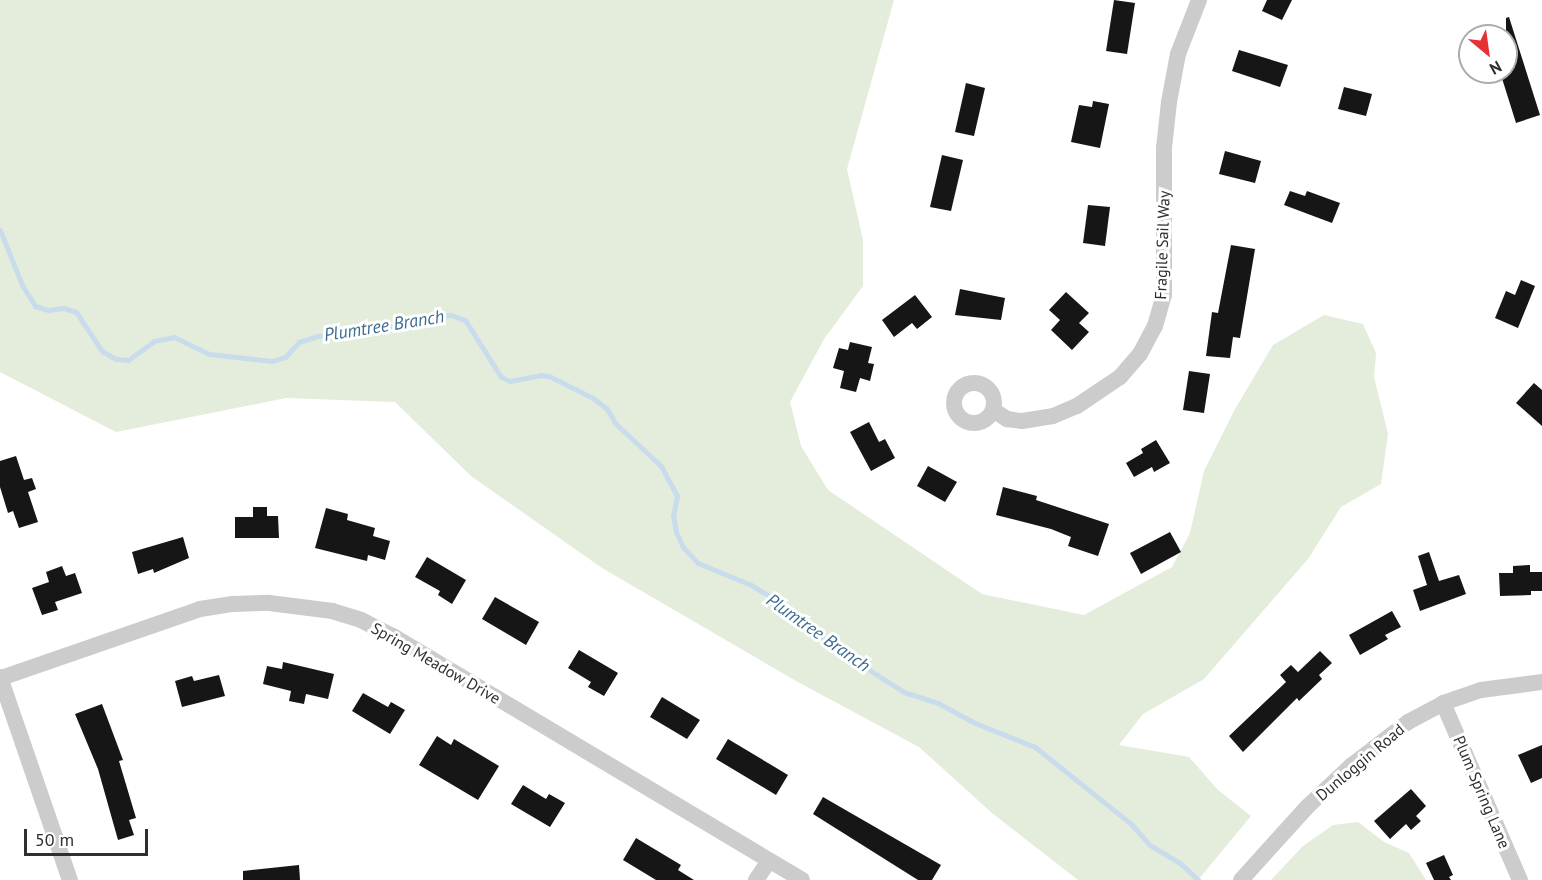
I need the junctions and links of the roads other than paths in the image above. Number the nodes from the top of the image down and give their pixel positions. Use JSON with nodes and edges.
{"nodes":[{"id":1,"x":1199,"y":0,"type":"edge"},
{"id":2,"x":993,"y":410,"type":"dead end"},
{"id":3,"x":0,"y":677,"type":"edge"},
{"id":4,"x":1542,"y":682,"type":"edge"},
{"id":5,"x":1443,"y":704,"type":"junction"},
{"id":6,"x":769,"y":861,"type":"junction"},
{"id":7,"x":70,"y":880,"type":"edge"},
{"id":8,"x":756,"y":880,"type":"edge"},
{"id":9,"x":802,"y":880,"type":"edge"},
{"id":10,"x":1241,"y":880,"type":"edge"},
{"id":11,"x":1520,"y":880,"type":"edge"}],
"edges":[{"from":1,"to":2,"type":"street","name":"Fragile Sail Way"},
{"from":3,"to":6,"type":"street","name":"Spring Meadow Drive"},
{"from":3,"to":7,"type":"street"},
{"from":4,"to":5,"type":"street","name":"Dunloggin Road"},
{"from":5,"to":10,"type":"street","name":"Dunloggin Road"},
{"from":5,"to":11,"type":"street","name":"Plum Spring Lane"},
{"from":6,"to":8,"type":"street"},
{"from":6,"to":9,"type":"street","name":"Spring Meadow Drive"}]}
